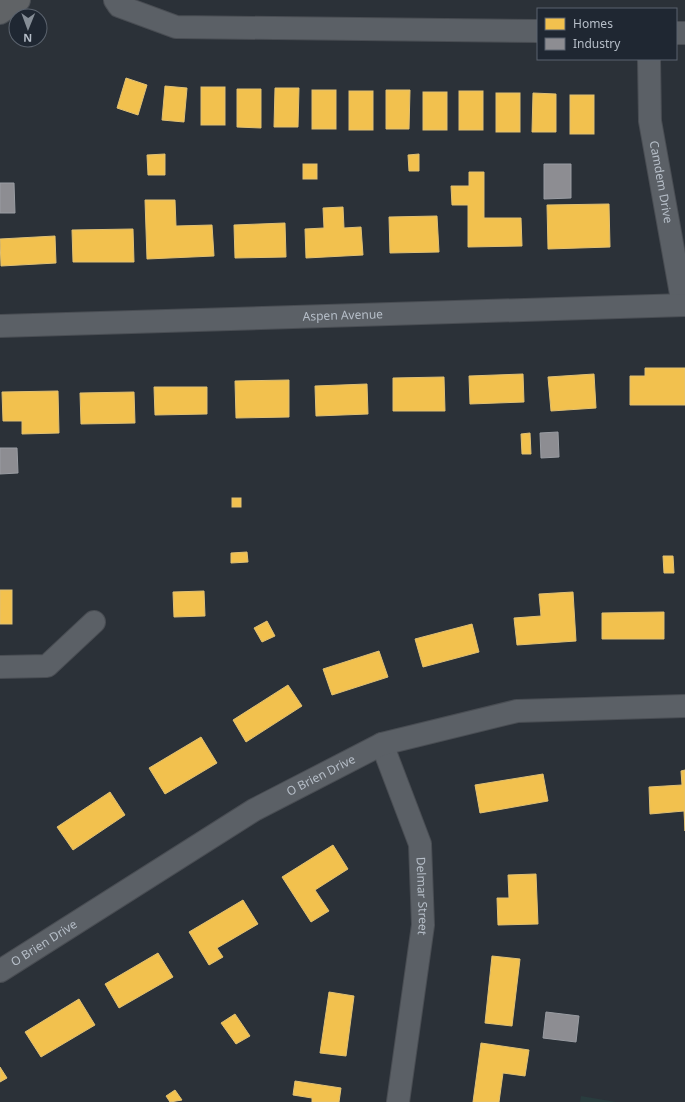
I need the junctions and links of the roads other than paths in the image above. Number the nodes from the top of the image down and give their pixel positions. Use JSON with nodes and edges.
{"nodes":[{"id":1,"x":19,"y":0,"type":"edge"},
{"id":2,"x":115,"y":0,"type":"edge"},
{"id":3,"x":0,"y":13,"type":"edge"},
{"id":4,"x":537,"y":31,"type":"edge"},
{"id":5,"x":649,"y":60,"type":"edge"},
{"id":6,"x":684,"y":305,"type":"edge"},
{"id":7,"x":0,"y":326,"type":"edge"},
{"id":8,"x":94,"y":622,"type":"dead end"},
{"id":9,"x":0,"y":667,"type":"edge"},
{"id":10,"x":685,"y":706,"type":"edge"},
{"id":11,"x":382,"y":744,"type":"junction"},
{"id":12,"x":0,"y":971,"type":"edge"},
{"id":13,"x":398,"y":1102,"type":"edge"}],
"edges":[{"from":1,"to":3,"type":"highway"},
{"from":2,"to":4,"type":"street"},
{"from":5,"to":6,"type":"street","name":"Camdem Drive"},
{"from":6,"to":7,"type":"street","name":"Aspen Avenue"},
{"from":8,"to":9,"type":"street"},
{"from":10,"to":11,"type":"street","name":"O Brien Drive"},
{"from":11,"to":12,"type":"street","name":"O Brien Drive"},
{"from":11,"to":13,"type":"street","name":"Delmar Street"}]}
